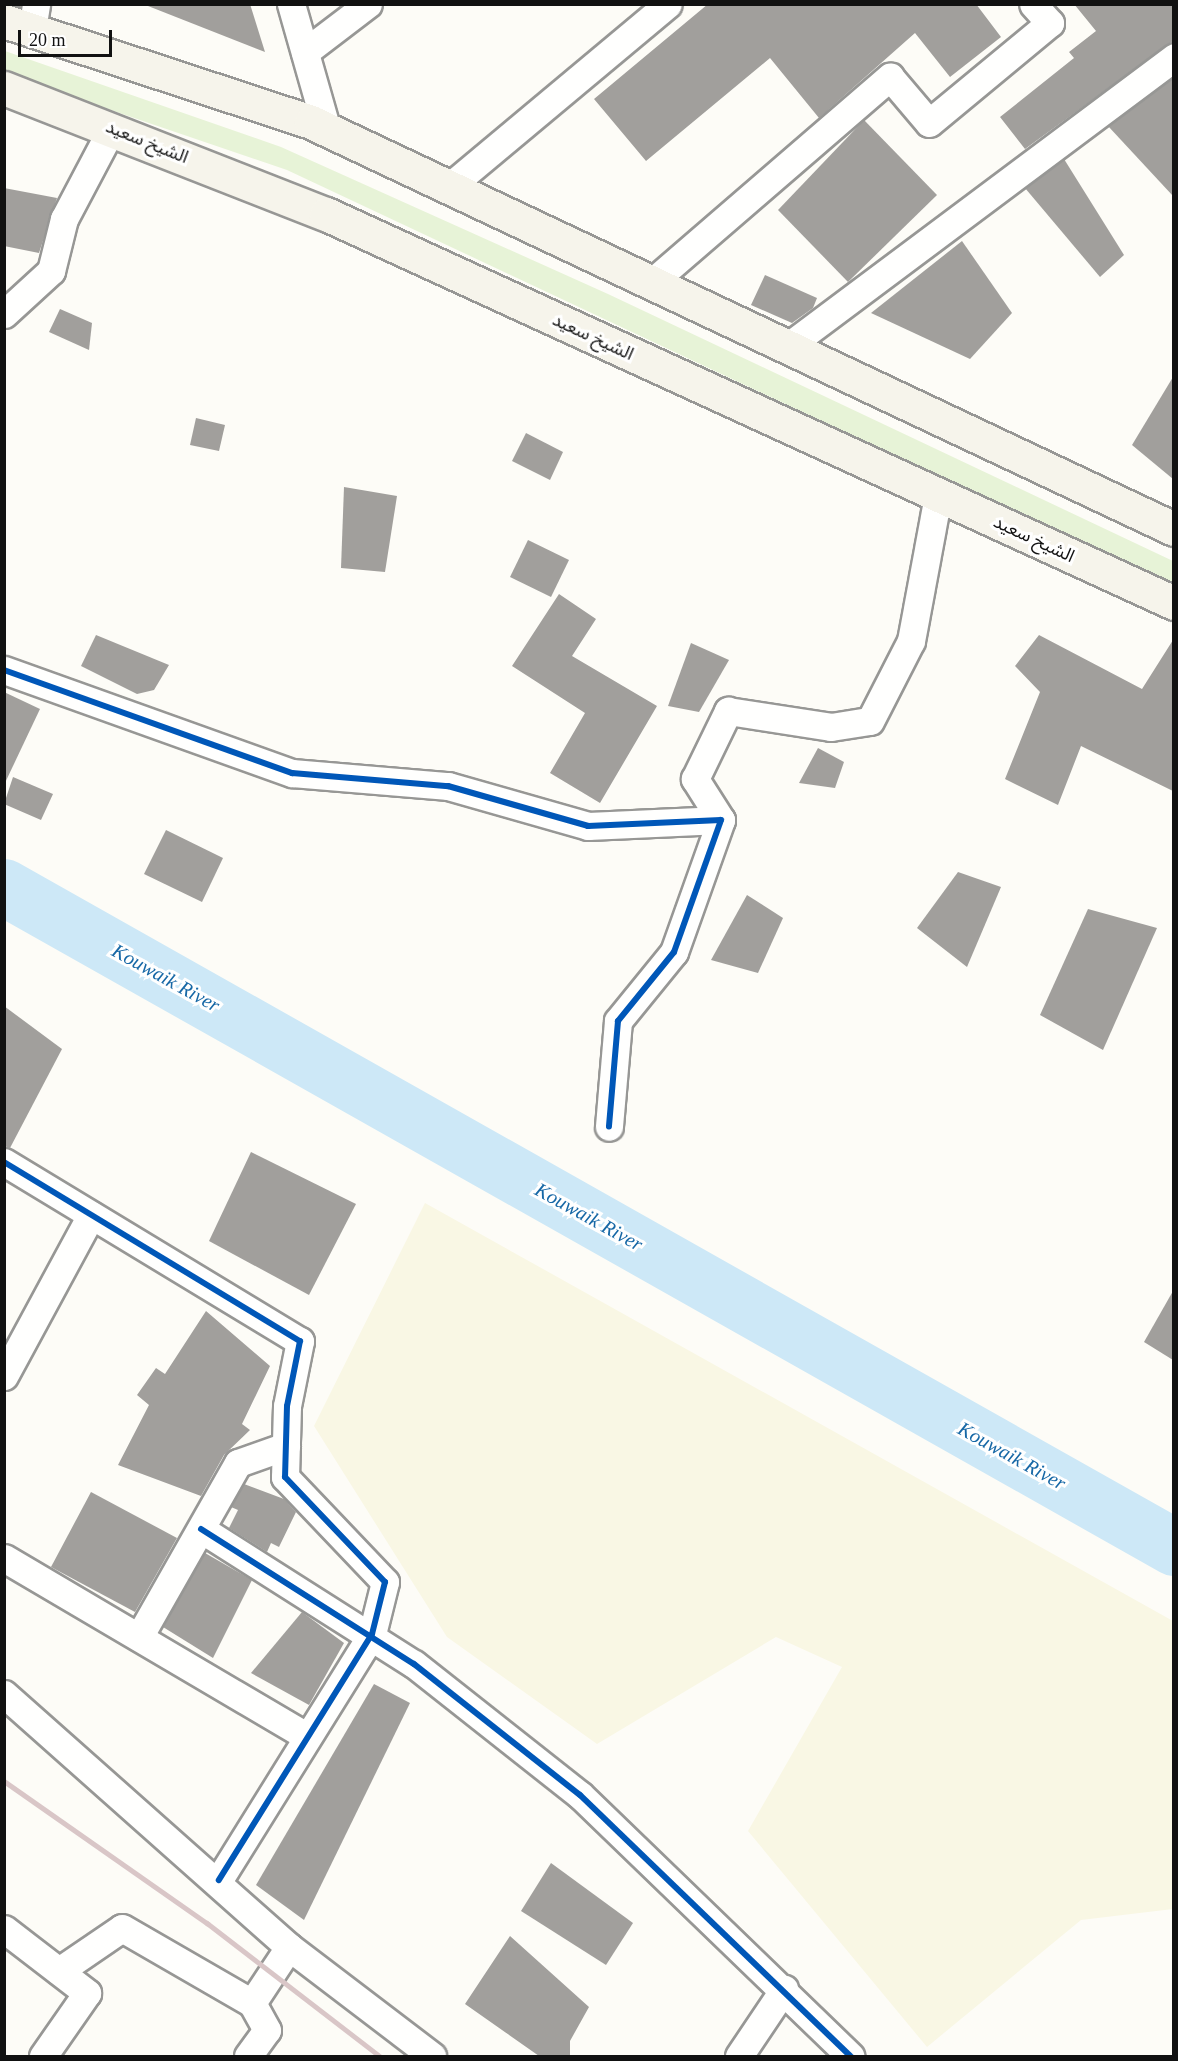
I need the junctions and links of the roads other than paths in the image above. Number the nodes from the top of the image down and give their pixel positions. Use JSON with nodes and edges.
{"nodes":[{"id":1,"x":291,"y":4,"type":"edge"},
{"id":2,"x":368,"y":4,"type":"edge"},
{"id":3,"x":668,"y":4,"type":"edge"},
{"id":4,"x":1032,"y":4,"type":"edge"},
{"id":5,"x":24,"y":19,"type":"edge"},
{"id":6,"x":305,"y":52,"type":"junction"},
{"id":7,"x":1173,"y":57,"type":"edge"},
{"id":8,"x":4,"y":88,"type":"edge"},
{"id":9,"x":112,"y":128,"type":"junction"},
{"id":10,"x":327,"y":130,"type":"junction"},
{"id":11,"x":449,"y":188,"type":"junction"},
{"id":12,"x":651,"y":283,"type":"junction"},
{"id":13,"x":4,"y":314,"type":"edge"},
{"id":14,"x":787,"y":347,"type":"junction"},
{"id":15,"x":938,"y":495,"type":"junction"},
{"id":16,"x":1173,"y":529,"type":"edge"},
{"id":17,"x":1173,"y":603,"type":"edge"},
{"id":18,"x":4,"y":670,"type":"edge"},
{"id":19,"x":721,"y":820,"type":"junction"},
{"id":20,"x":609,"y":1127,"type":"dead end"},
{"id":21,"x":4,"y":1162,"type":"edge"},
{"id":22,"x":91,"y":1215,"type":"junction"},
{"id":23,"x":4,"y":1376,"type":"edge"},
{"id":24,"x":286,"y":1446,"type":"junction"},
{"id":25,"x":201,"y":1529,"type":"junction"},
{"id":26,"x":4,"y":1558,"type":"edge"},
{"id":27,"x":372,"y":1634,"type":"junction"},
{"id":28,"x":139,"y":1637,"type":"junction"},
{"id":29,"x":4,"y":1694,"type":"edge"},
{"id":30,"x":306,"y":1736,"type":"junction"},
{"id":31,"x":219,"y":1880,"type":"junction"},
{"id":32,"x":4,"y":1929,"type":"edge"},
{"id":33,"x":289,"y":1947,"type":"junction"},
{"id":34,"x":58,"y":1971,"type":"junction"},
{"id":35,"x":784,"y":1989,"type":"junction"},
{"id":36,"x":252,"y":2003,"type":"junction"},
{"id":37,"x":43,"y":2056,"type":"edge"},
{"id":38,"x":248,"y":2056,"type":"edge"},
{"id":39,"x":432,"y":2056,"type":"edge"},
{"id":40,"x":739,"y":2056,"type":"edge"},
{"id":41,"x":850,"y":2056,"type":"edge"}],
"edges":[{"from":1,"to":6,"type":"street"},
{"from":2,"to":6,"type":"street"},
{"from":3,"to":11,"type":"street"},
{"from":4,"to":12,"type":"street"},
{"from":5,"to":10,"type":"main road"},
{"from":6,"to":10,"type":"street"},
{"from":7,"to":14,"type":"street"},
{"from":8,"to":9,"type":"main road","name":"الشيخ سعيد"},
{"from":9,"to":13,"type":"street"},
{"from":9,"to":15,"type":"main road","name":"الشيخ سعيد"},
{"from":10,"to":11,"type":"main road"},
{"from":11,"to":12,"type":"main road"},
{"from":12,"to":14,"type":"main road"},
{"from":14,"to":16,"type":"main road"},
{"from":15,"to":17,"type":"main road","name":"الشيخ سعيد"},
{"from":15,"to":19,"type":"street"},
{"from":18,"to":19,"type":"street"},
{"from":19,"to":20,"type":"street"},
{"from":21,"to":22,"type":"street"},
{"from":22,"to":23,"type":"street"},
{"from":22,"to":24,"type":"street"},
{"from":24,"to":25,"type":"street"},
{"from":24,"to":27,"type":"street"},
{"from":25,"to":27,"type":"street"},
{"from":25,"to":28,"type":"street"},
{"from":26,"to":28,"type":"street"},
{"from":27,"to":30,"type":"street"},
{"from":27,"to":35,"type":"street"},
{"from":28,"to":30,"type":"street"},
{"from":29,"to":31,"type":"street"},
{"from":30,"to":31,"type":"street"},
{"from":31,"to":33,"type":"street"},
{"from":32,"to":34,"type":"street"},
{"from":33,"to":36,"type":"street"},
{"from":33,"to":39,"type":"street"},
{"from":34,"to":36,"type":"street"},
{"from":34,"to":37,"type":"street"},
{"from":35,"to":40,"type":"street"},
{"from":35,"to":41,"type":"street"},
{"from":36,"to":38,"type":"street"}]}
